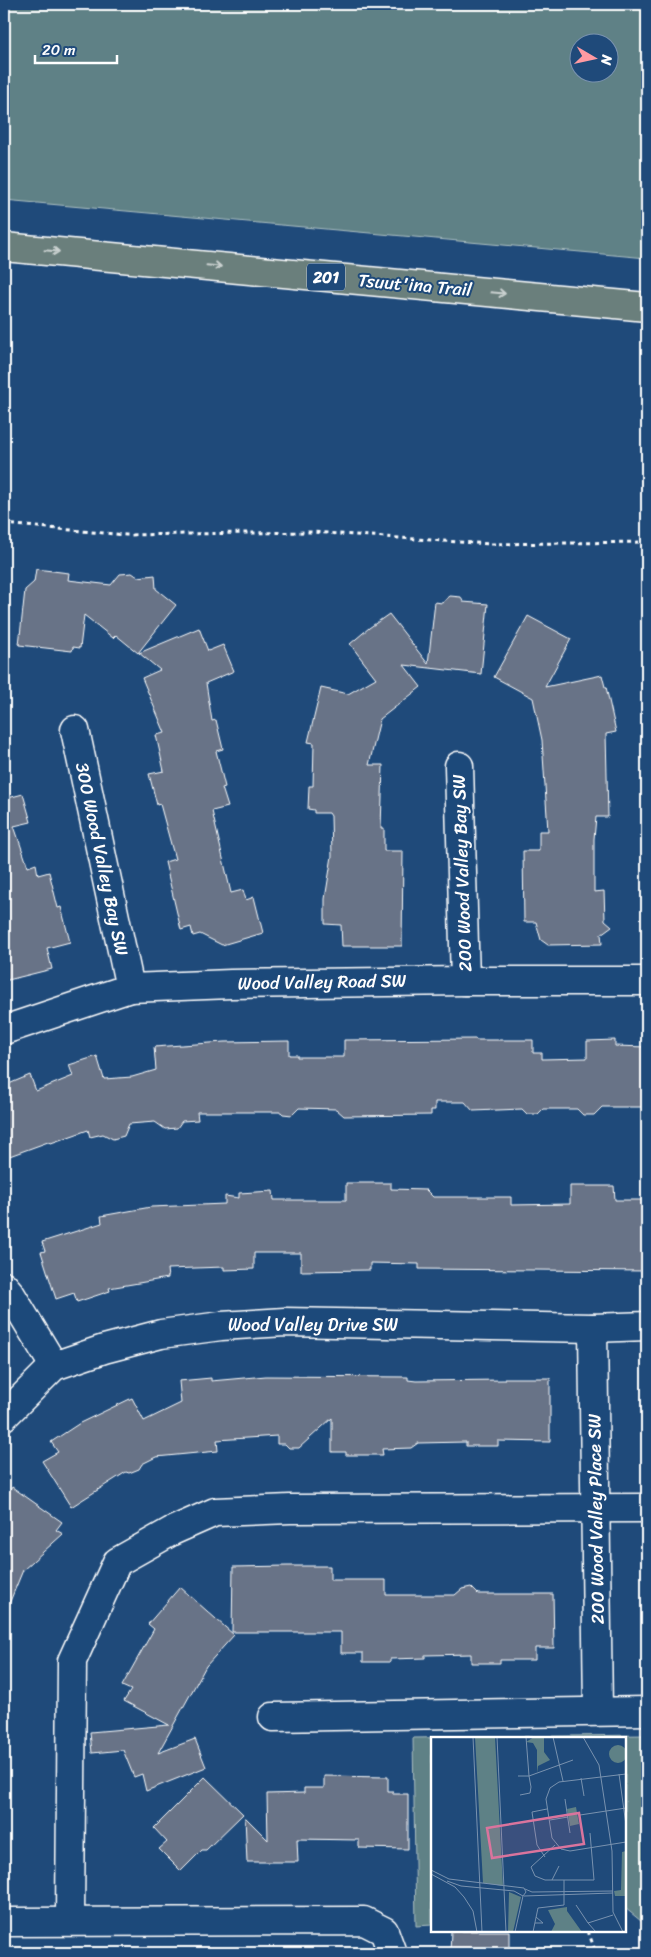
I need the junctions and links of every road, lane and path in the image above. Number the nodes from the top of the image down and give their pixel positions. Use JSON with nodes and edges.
{"nodes":[{"id":1,"x":4,"y":247,"type":"edge"},
{"id":2,"x":647,"y":307,"type":"edge"},
{"id":3,"x":4,"y":524,"type":"edge"},
{"id":4,"x":647,"y":542,"type":"edge"},
{"id":5,"x":75,"y":730,"type":"dead end"},
{"id":6,"x":459,"y":766,"type":"dead end"},
{"id":7,"x":465,"y":980,"type":"junction"},
{"id":8,"x":647,"y":981,"type":"edge"},
{"id":9,"x":130,"y":988,"type":"junction"},
{"id":10,"x":4,"y":1030,"type":"edge"},
{"id":11,"x":4,"y":1286,"type":"edge"},
{"id":12,"x":647,"y":1326,"type":"edge"},
{"id":13,"x":593,"y":1328,"type":"junction"},
{"id":14,"x":54,"y":1366,"type":"junction"},
{"id":15,"x":4,"y":1416,"type":"edge"},
{"id":16,"x":596,"y":1508,"type":"junction"},
{"id":17,"x":647,"y":1508,"type":"edge"},
{"id":18,"x":598,"y":1711,"type":"junction"},
{"id":19,"x":647,"y":1711,"type":"edge"},
{"id":20,"x":273,"y":1717,"type":"dead end"},
{"id":21,"x":70,"y":1921,"type":"junction"},
{"id":22,"x":4,"y":1922,"type":"edge"},
{"id":23,"x":588,"y":1932,"type":"edge"},
{"id":24,"x":392,"y":1953,"type":"edge"},
{"id":25,"x":596,"y":1953,"type":"edge"}],
"edges":[{"from":1,"to":2,"type":"highway","name":"Tsuut'ina Trail","number":"201","one_way":true},
{"from":3,"to":4,"type":"path"},
{"from":5,"to":9,"type":"street","name":"300 Wood Valley Bay SW"},
{"from":6,"to":7,"type":"street","name":"200 Wood Valley Bay SW"},
{"from":7,"to":8,"type":"street","name":"Wood Valley Road SW"},
{"from":7,"to":9,"type":"street","name":"Wood Valley Road SW"},
{"from":9,"to":10,"type":"street","name":"Wood Valley Road SW"},
{"from":11,"to":14,"type":"street"},
{"from":12,"to":13,"type":"street","name":"Wood Valley Drive SW"},
{"from":13,"to":14,"type":"street","name":"Wood Valley Drive SW"},
{"from":13,"to":16,"type":"street","name":"200 Wood Valley Place SW"},
{"from":14,"to":15,"type":"street","name":"Wood Valley Drive SW"},
{"from":16,"to":17,"type":"street"},
{"from":16,"to":18,"type":"street","name":"200 Wood Valley Place SW"},
{"from":16,"to":21,"type":"street"},
{"from":18,"to":19,"type":"street"},
{"from":18,"to":20,"type":"street"},
{"from":21,"to":22,"type":"street"},
{"from":21,"to":24,"type":"street"},
{"from":23,"to":25,"type":"path"}]}
